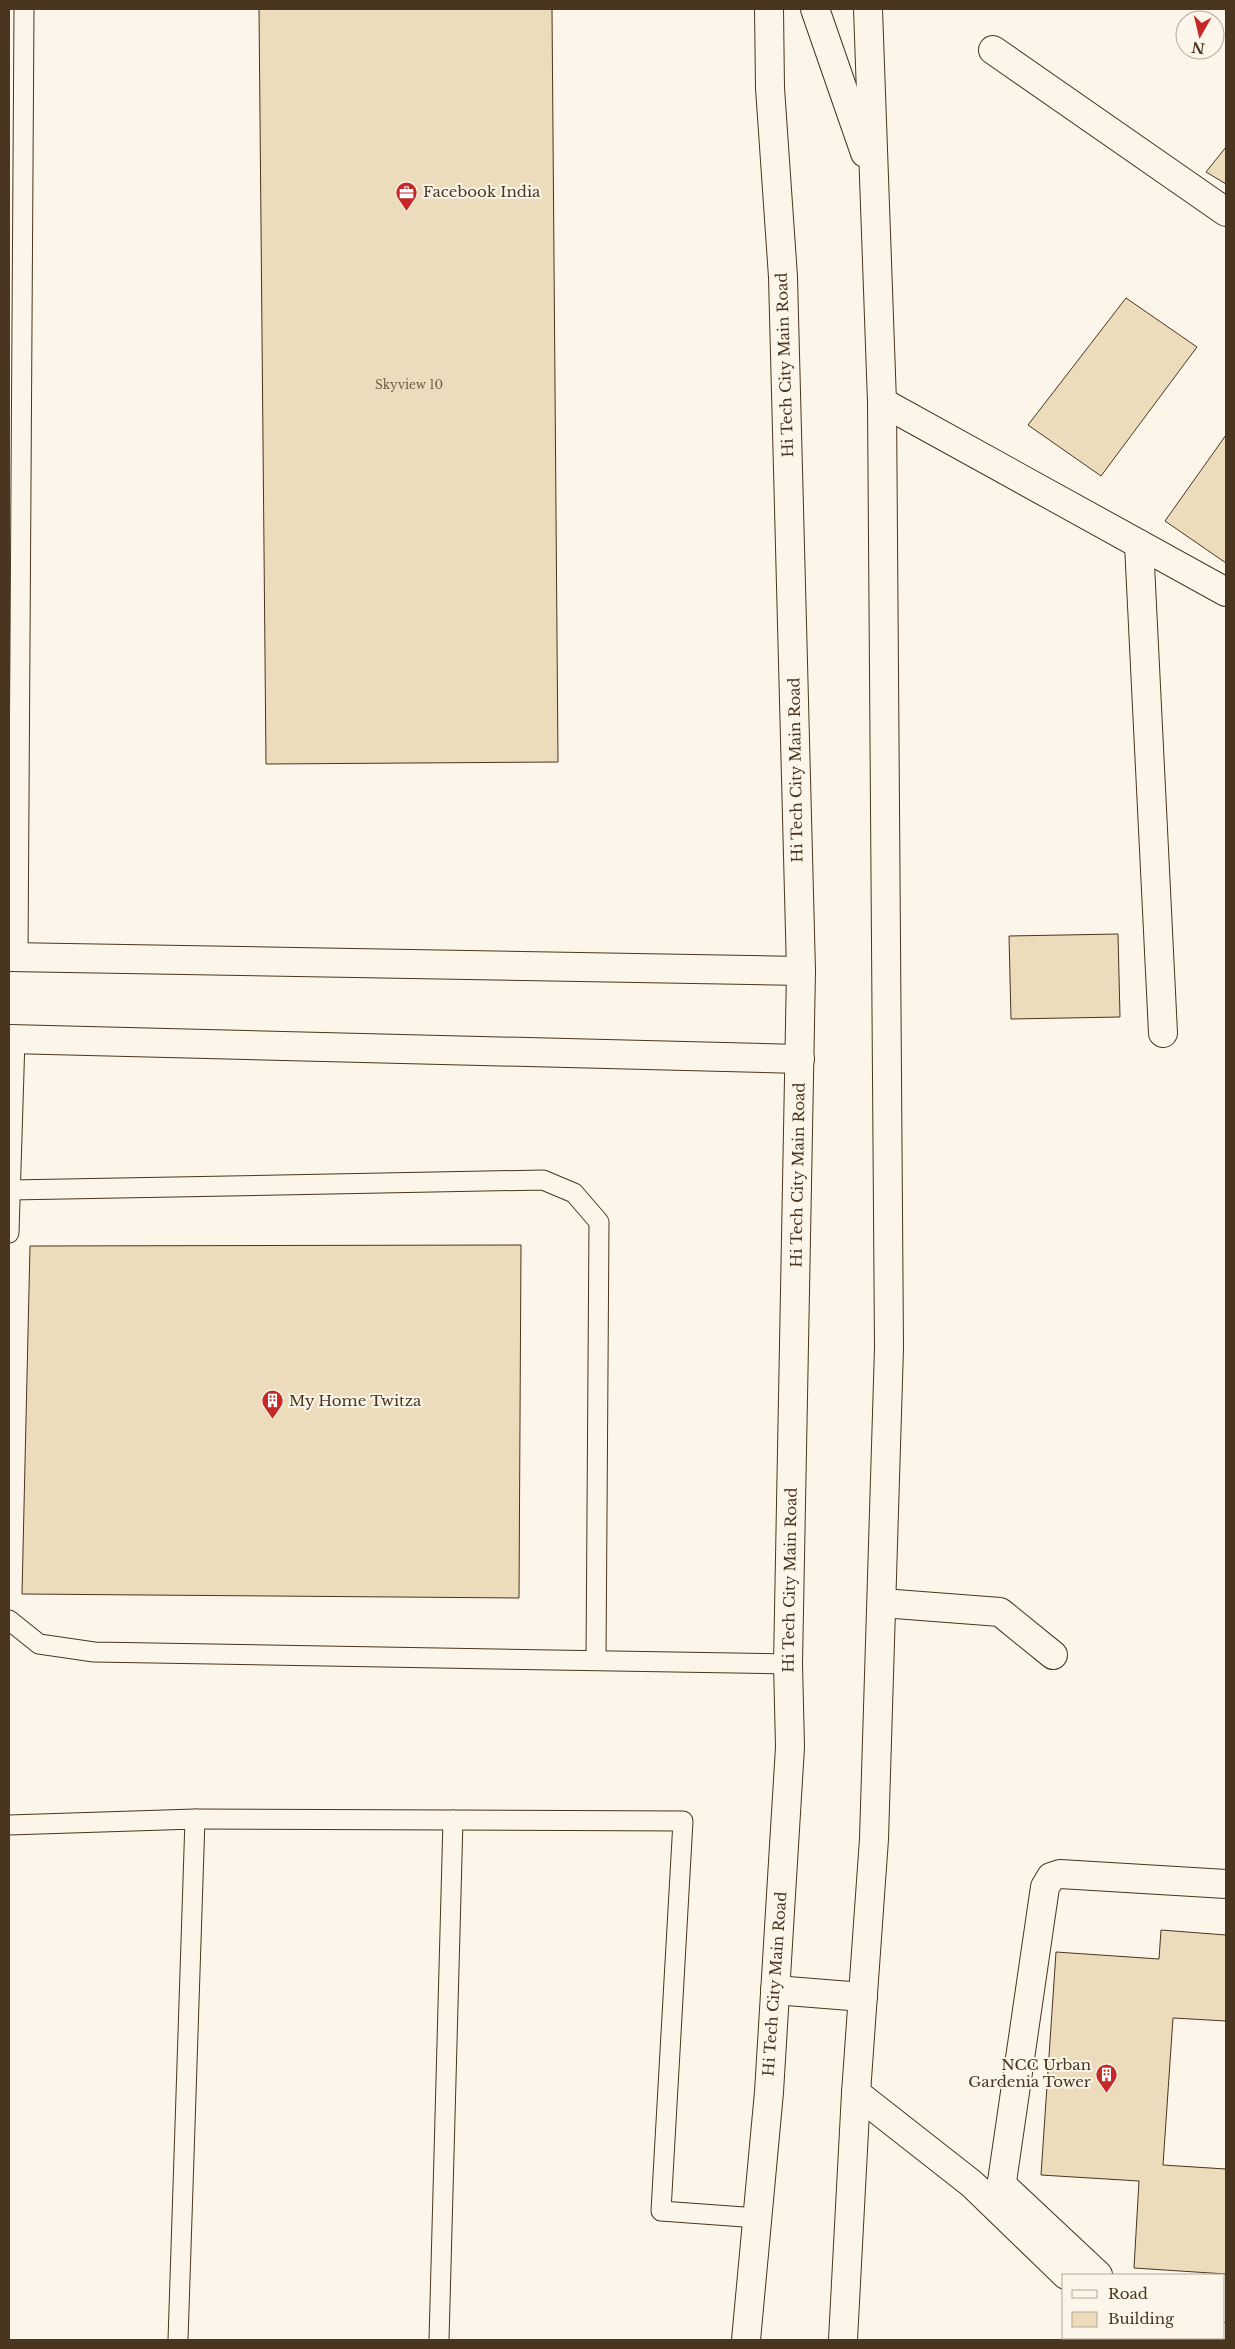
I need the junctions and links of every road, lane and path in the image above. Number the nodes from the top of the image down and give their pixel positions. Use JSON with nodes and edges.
{"nodes":[{"id":1,"x":24,"y":9,"type":"edge"},
{"id":2,"x":768,"y":9,"type":"edge"},
{"id":3,"x":868,"y":9,"type":"edge"},
{"id":4,"x":815,"y":10,"type":"edge"},
{"id":5,"x":993,"y":50,"type":"dead end"},
{"id":6,"x":875,"y":180,"type":"junction"},
{"id":7,"x":1226,"y":212,"type":"edge"},
{"id":8,"x":882,"y":402,"type":"junction"},
{"id":9,"x":1139,"y":544,"type":"junction"},
{"id":10,"x":1226,"y":592,"type":"edge"},
{"id":11,"x":13,"y":957,"type":"edge"},
{"id":12,"x":801,"y":971,"type":"junction"},
{"id":13,"x":1163,"y":1033,"type":"dead end"},
{"id":14,"x":12,"y":1039,"type":"edge"},
{"id":15,"x":800,"y":1058,"type":"junction"},
{"id":16,"x":10,"y":1190,"type":"junction"},
{"id":17,"x":9,"y":1233,"type":"edge"},
{"id":18,"x":882,"y":1603,"type":"junction"},
{"id":19,"x":9,"y":1620,"type":"edge"},
{"id":20,"x":1053,"y":1655,"type":"dead end"},
{"id":21,"x":596,"y":1660,"type":"junction"},
{"id":22,"x":788,"y":1664,"type":"junction"},
{"id":23,"x":195,"y":1819,"type":"junction"},
{"id":24,"x":453,"y":1820,"type":"junction"},
{"id":25,"x":9,"y":1825,"type":"edge"},
{"id":26,"x":1226,"y":1884,"type":"edge"},
{"id":27,"x":775,"y":1990,"type":"junction"},
{"id":28,"x":863,"y":1997,"type":"junction"},
{"id":29,"x":856,"y":2093,"type":"junction"},
{"id":30,"x":999,"y":2196,"type":"junction"},
{"id":31,"x":758,"y":2218,"type":"junction"},
{"id":32,"x":1065,"y":2274,"type":"edge"},
{"id":33,"x":1097,"y":2274,"type":"edge"},
{"id":34,"x":178,"y":2340,"type":"edge"},
{"id":35,"x":439,"y":2340,"type":"edge"},
{"id":36,"x":746,"y":2340,"type":"edge"},
{"id":37,"x":843,"y":2340,"type":"edge"}],
"edges":[{"from":1,"to":11,"type":"lane"},
{"from":2,"to":12,"type":"main road","name":"Hi Tech City Main Road"},
{"from":3,"to":6,"type":"main road"},
{"from":4,"to":6,"type":"main road"},
{"from":5,"to":7,"type":"main road"},
{"from":6,"to":8,"type":"main road"},
{"from":8,"to":9,"type":"main road"},
{"from":8,"to":18,"type":"main road"},
{"from":9,"to":10,"type":"main road"},
{"from":9,"to":13,"type":"main road"},
{"from":11,"to":12,"type":"main road"},
{"from":12,"to":15,"type":"main road","name":"Hi Tech City Main Road"},
{"from":14,"to":15,"type":"main road"},
{"from":14,"to":16,"type":"lane"},
{"from":15,"to":22,"type":"main road","name":"Hi Tech City Main Road"},
{"from":16,"to":17,"type":"lane"},
{"from":16,"to":21,"type":"lane"},
{"from":18,"to":20,"type":"main road"},
{"from":18,"to":28,"type":"main road"},
{"from":19,"to":21,"type":"lane"},
{"from":21,"to":22,"type":"lane"},
{"from":22,"to":27,"type":"main road","name":"Hi Tech City Main Road"},
{"from":23,"to":24,"type":"lane"},
{"from":23,"to":25,"type":"lane"},
{"from":23,"to":34,"type":"lane"},
{"from":24,"to":31,"type":"lane"},
{"from":24,"to":35,"type":"lane"},
{"from":26,"to":30,"type":"main road"},
{"from":27,"to":28,"type":"main road"},
{"from":27,"to":31,"type":"main road","name":"Hi Tech City Main Road"},
{"from":28,"to":29,"type":"main road"},
{"from":29,"to":30,"type":"main road"},
{"from":29,"to":37,"type":"main road"},
{"from":30,"to":32,"type":"main road"},
{"from":30,"to":33,"type":"main road"},
{"from":31,"to":36,"type":"main road","name":"Hi Tech City Main Road"}]}
